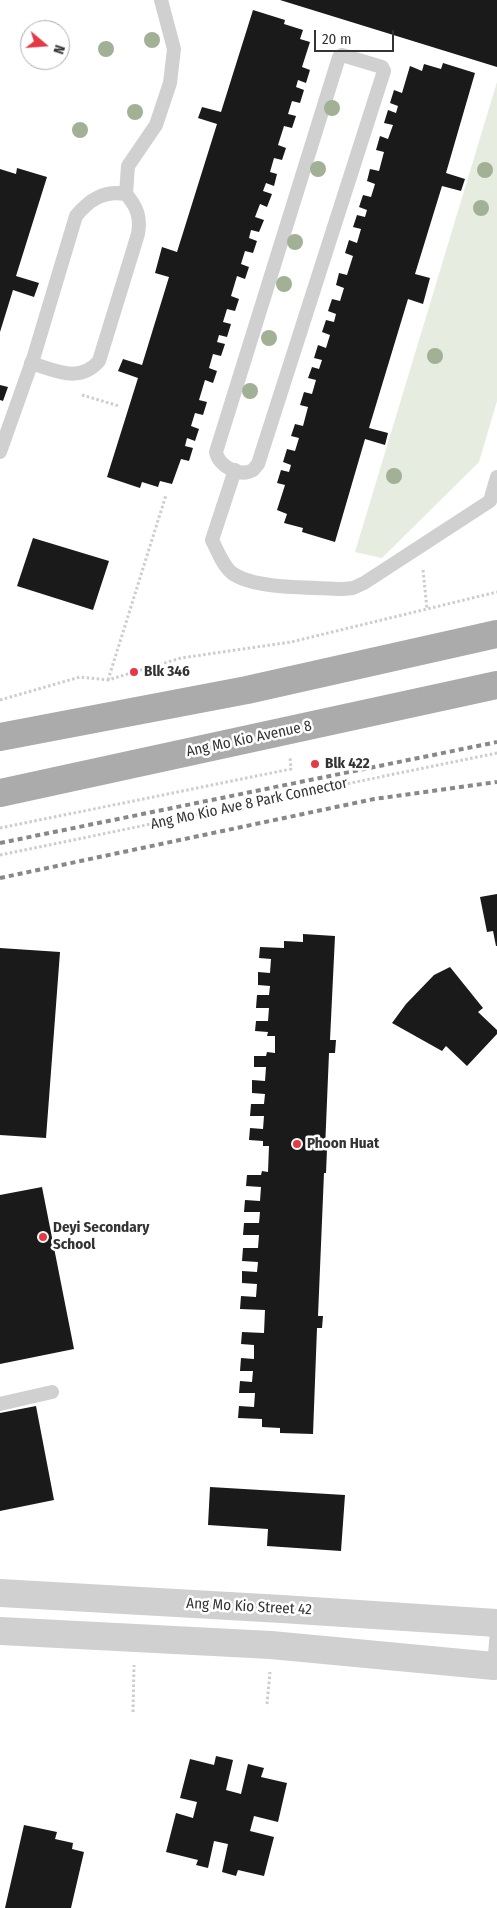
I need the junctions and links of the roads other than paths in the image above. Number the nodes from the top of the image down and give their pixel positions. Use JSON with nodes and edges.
{"nodes":[{"id":1,"x":162,"y":0,"type":"edge"},
{"id":2,"x":126,"y":194,"type":"junction"},
{"id":3,"x":32,"y":362,"type":"junction"},
{"id":4,"x":0,"y":452,"type":"edge"},
{"id":5,"x":235,"y":470,"type":"junction"},
{"id":6,"x":497,"y":477,"type":"edge"},
{"id":7,"x":494,"y":502,"type":"edge"},
{"id":8,"x":497,"y":634,"type":"edge"},
{"id":9,"x":497,"y":685,"type":"edge"},
{"id":10,"x":0,"y":737,"type":"edge"},
{"id":11,"x":0,"y":793,"type":"edge"},
{"id":12,"x":52,"y":1392,"type":"dead end"},
{"id":13,"x":0,"y":1404,"type":"edge"},
{"id":14,"x":0,"y":1593,"type":"edge"},
{"id":15,"x":497,"y":1623,"type":"edge"},
{"id":16,"x":0,"y":1631,"type":"edge"},
{"id":17,"x":497,"y":1631,"type":"edge"},
{"id":18,"x":494,"y":1666,"type":"joint"}],
"edges":[{"from":1,"to":2,"type":"lane"},
{"from":2,"to":3,"type":"lane"},
{"from":2,"to":3,"type":"lane"},
{"from":3,"to":4,"type":"lane"},
{"from":5,"to":5,"type":"lane"},
{"from":5,"to":7,"type":"lane"},
{"from":6,"to":7,"type":"lane"},
{"from":8,"to":10,"type":"main road"},
{"from":9,"to":11,"type":"main road","name":"Ang Mo Kio Avenue 8"},
{"from":12,"to":13,"type":"lane"},
{"from":14,"to":15,"type":"street","name":"Ang Mo Kio Street 42"},
{"from":16,"to":18,"type":"street"},
{"from":17,"to":18,"type":"lane"}]}
